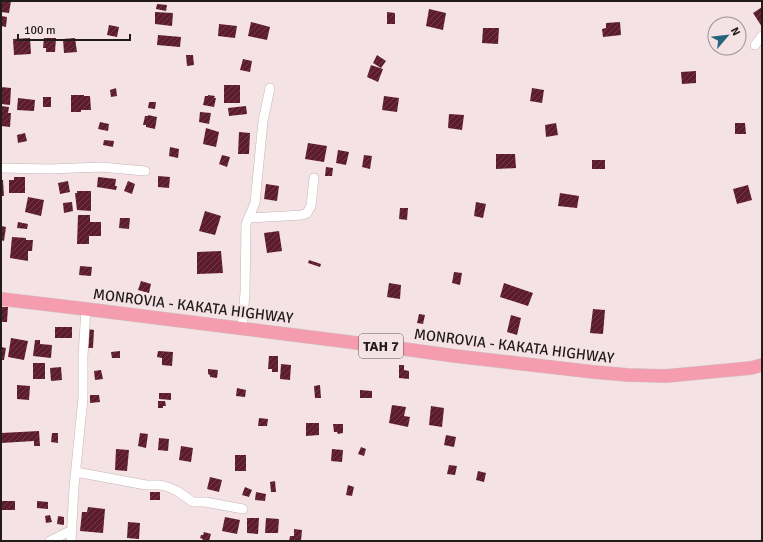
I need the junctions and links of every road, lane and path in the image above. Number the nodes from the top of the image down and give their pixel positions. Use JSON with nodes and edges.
{"nodes":[{"id":1,"x":762,"y":36,"type":"edge"},
{"id":2,"x":755,"y":45,"type":"dead end"},
{"id":3,"x":270,"y":88,"type":"dead end"},
{"id":4,"x":1,"y":168,"type":"edge"},
{"id":5,"x":145,"y":171,"type":"dead end"},
{"id":6,"x":314,"y":178,"type":"dead end"},
{"id":7,"x":249,"y":218,"type":"junction"},
{"id":8,"x":1,"y":299,"type":"edge"},
{"id":9,"x":86,"y":309,"type":"junction"},
{"id":10,"x":242,"y":328,"type":"junction"},
{"id":11,"x":762,"y":365,"type":"edge"},
{"id":12,"x":76,"y":472,"type":"junction"},
{"id":13,"x":243,"y":509,"type":"dead end"},
{"id":14,"x":72,"y":530,"type":"junction"},
{"id":15,"x":50,"y":541,"type":"edge"},
{"id":16,"x":71,"y":541,"type":"edge"}],
"edges":[{"from":1,"to":2,"type":"street"},
{"from":3,"to":7,"type":"street"},
{"from":4,"to":5,"type":"street"},
{"from":6,"to":7,"type":"street"},
{"from":7,"to":10,"type":"street"},
{"from":8,"to":9,"type":"highway","name":"MONROVIA - KAKATA HIGHWAY","number":"TAH 7"},
{"from":9,"to":10,"type":"highway","name":"MONROVIA - KAKATA HIGHWAY","number":"TAH 7"},
{"from":9,"to":12,"type":"street"},
{"from":10,"to":11,"type":"highway","name":"MONROVIA - KAKATA HIGHWAY","number":"TAH 7"},
{"from":12,"to":13,"type":"street"},
{"from":12,"to":14,"type":"street"},
{"from":14,"to":15,"type":"street"},
{"from":14,"to":16,"type":"street"}]}
